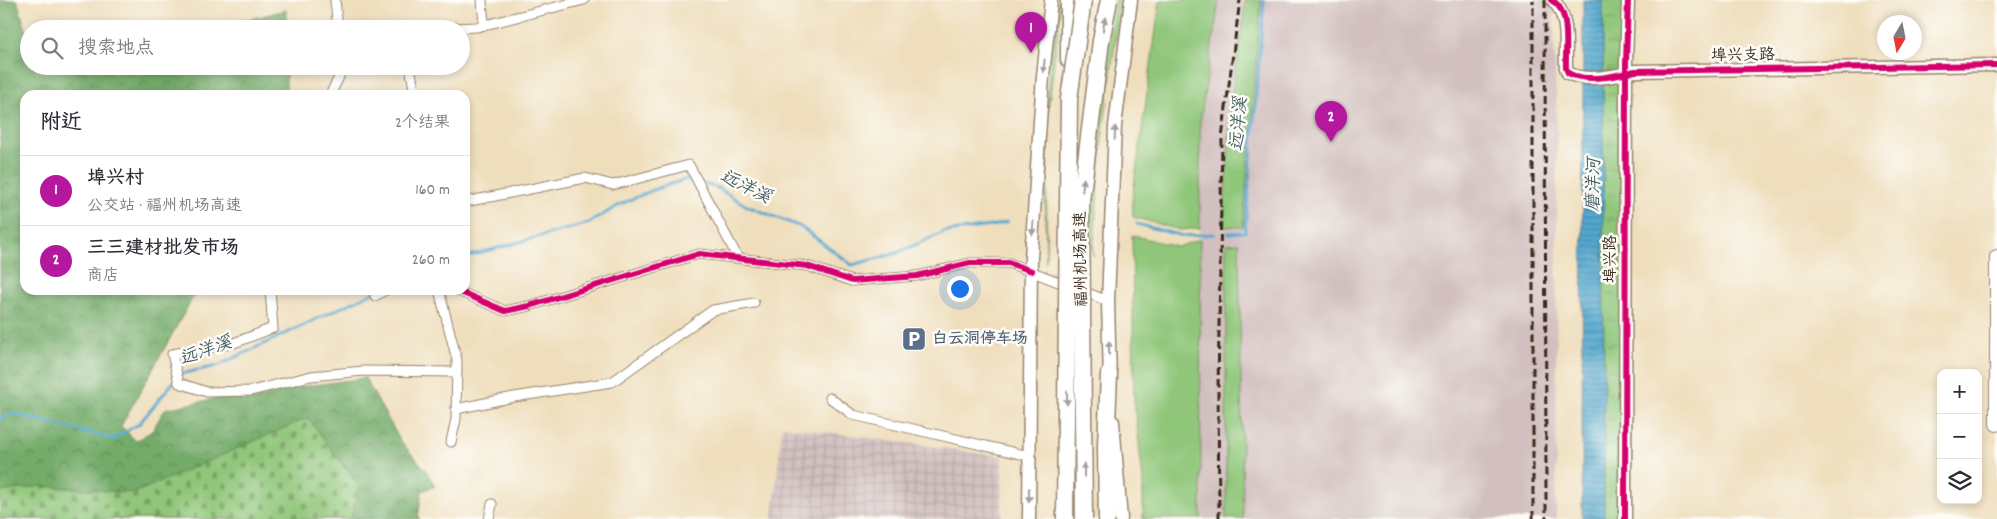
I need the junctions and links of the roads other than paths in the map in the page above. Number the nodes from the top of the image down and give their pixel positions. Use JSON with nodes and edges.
{"nodes":[{"id":1,"x":335,"y":0,"type":"edge"},
{"id":2,"x":482,"y":0,"type":"edge"},
{"id":3,"x":584,"y":0,"type":"edge"},
{"id":4,"x":1051,"y":0,"type":"edge"},
{"id":5,"x":1069,"y":0,"type":"edge"},
{"id":6,"x":1083,"y":0,"type":"edge"},
{"id":7,"x":1108,"y":0,"type":"edge"},
{"id":8,"x":1131,"y":0,"type":"edge"},
{"id":9,"x":1553,"y":0,"type":"edge"},
{"id":10,"x":1628,"y":0,"type":"edge"},
{"id":11,"x":337,"y":20,"type":"edge"},
{"id":12,"x":484,"y":25,"type":"junction"},
{"id":13,"x":470,"y":26,"type":"edge"},
{"id":14,"x":1997,"y":65,"type":"edge"},
{"id":15,"x":1626,"y":74,"type":"junction"},
{"id":16,"x":340,"y":75,"type":"edge"},
{"id":17,"x":412,"y":75,"type":"edge"},
{"id":18,"x":333,"y":90,"type":"edge"},
{"id":19,"x":414,"y":90,"type":"edge"},
{"id":20,"x":1069,"y":99,"type":"junction"},
{"id":21,"x":470,"y":201,"type":"edge"},
{"id":22,"x":1997,"y":257,"type":"edge"},
{"id":23,"x":738,"y":258,"type":"junction"},
{"id":24,"x":1032,"y":271,"type":"junction"},
{"id":25,"x":270,"y":295,"type":"edge"},
{"id":26,"x":440,"y":295,"type":"edge"},
{"id":27,"x":468,"y":295,"type":"edge"},
{"id":28,"x":1108,"y":300,"type":"junction"},
{"id":29,"x":754,"y":303,"type":"dead end"},
{"id":30,"x":457,"y":372,"type":"junction"},
{"id":31,"x":1109,"y":374,"type":"junction"},
{"id":32,"x":830,"y":398,"type":"dead end"},
{"id":33,"x":456,"y":409,"type":"junction"},
{"id":34,"x":1997,"y":424,"type":"edge"},
{"id":35,"x":451,"y":442,"type":"dead end"},
{"id":36,"x":1029,"y":456,"type":"junction"},
{"id":37,"x":492,"y":504,"type":"dead end"},
{"id":38,"x":489,"y":519,"type":"edge"},
{"id":39,"x":1029,"y":519,"type":"edge"},
{"id":40,"x":1065,"y":519,"type":"edge"},
{"id":41,"x":1084,"y":519,"type":"edge"},
{"id":42,"x":1107,"y":519,"type":"edge"},
{"id":43,"x":1121,"y":519,"type":"edge"},
{"id":44,"x":1625,"y":519,"type":"edge"}],
"edges":[{"from":1,"to":11,"type":"street"},
{"from":2,"to":12,"type":"street"},
{"from":3,"to":12,"type":"street"},
{"from":4,"to":24,"type":"main road","one_way":true},
{"from":5,"to":20,"type":"highway","bridge":true},
{"from":6,"to":20,"type":"highway","name":"福州机场高速","bridge":true},
{"from":41,"to":7,"type":"highway","name":"福州机场高速","one_way":true,"bridge":true},
{"from":28,"to":8,"type":"main road","one_way":true},
{"from":9,"to":15,"type":"main road","name":"埠兴支路"},
{"from":10,"to":15,"type":"main road","name":"埠兴路"},
{"from":12,"to":13,"type":"street"},
{"from":14,"to":15,"type":"main road","name":"埠兴支路"},
{"from":15,"to":44,"type":"main road","name":"埠兴路"},
{"from":16,"to":18,"type":"street"},
{"from":17,"to":19,"type":"street"},
{"from":20,"to":40,"type":"highway","name":"福州机场高速","one_way":true,"bridge":true},
{"from":21,"to":23,"type":"street"},
{"from":22,"to":34,"type":"main road"},
{"from":23,"to":24,"type":"street"},
{"from":23,"to":27,"type":"street"},
{"from":24,"to":28,"type":"street"},
{"from":24,"to":36,"type":"main road"},
{"from":25,"to":30,"type":"street"},
{"from":26,"to":30,"type":"street"},
{"from":31,"to":28,"type":"main road","one_way":true},
{"from":29,"to":33,"type":"street"},
{"from":30,"to":33,"type":"street"},
{"from":31,"to":42,"type":"highway"},
{"from":31,"to":43,"type":"main road"},
{"from":32,"to":36,"type":"street"},
{"from":33,"to":35,"type":"street"},
{"from":36,"to":39,"type":"main road","one_way":true},
{"from":37,"to":38,"type":"street"}]}
